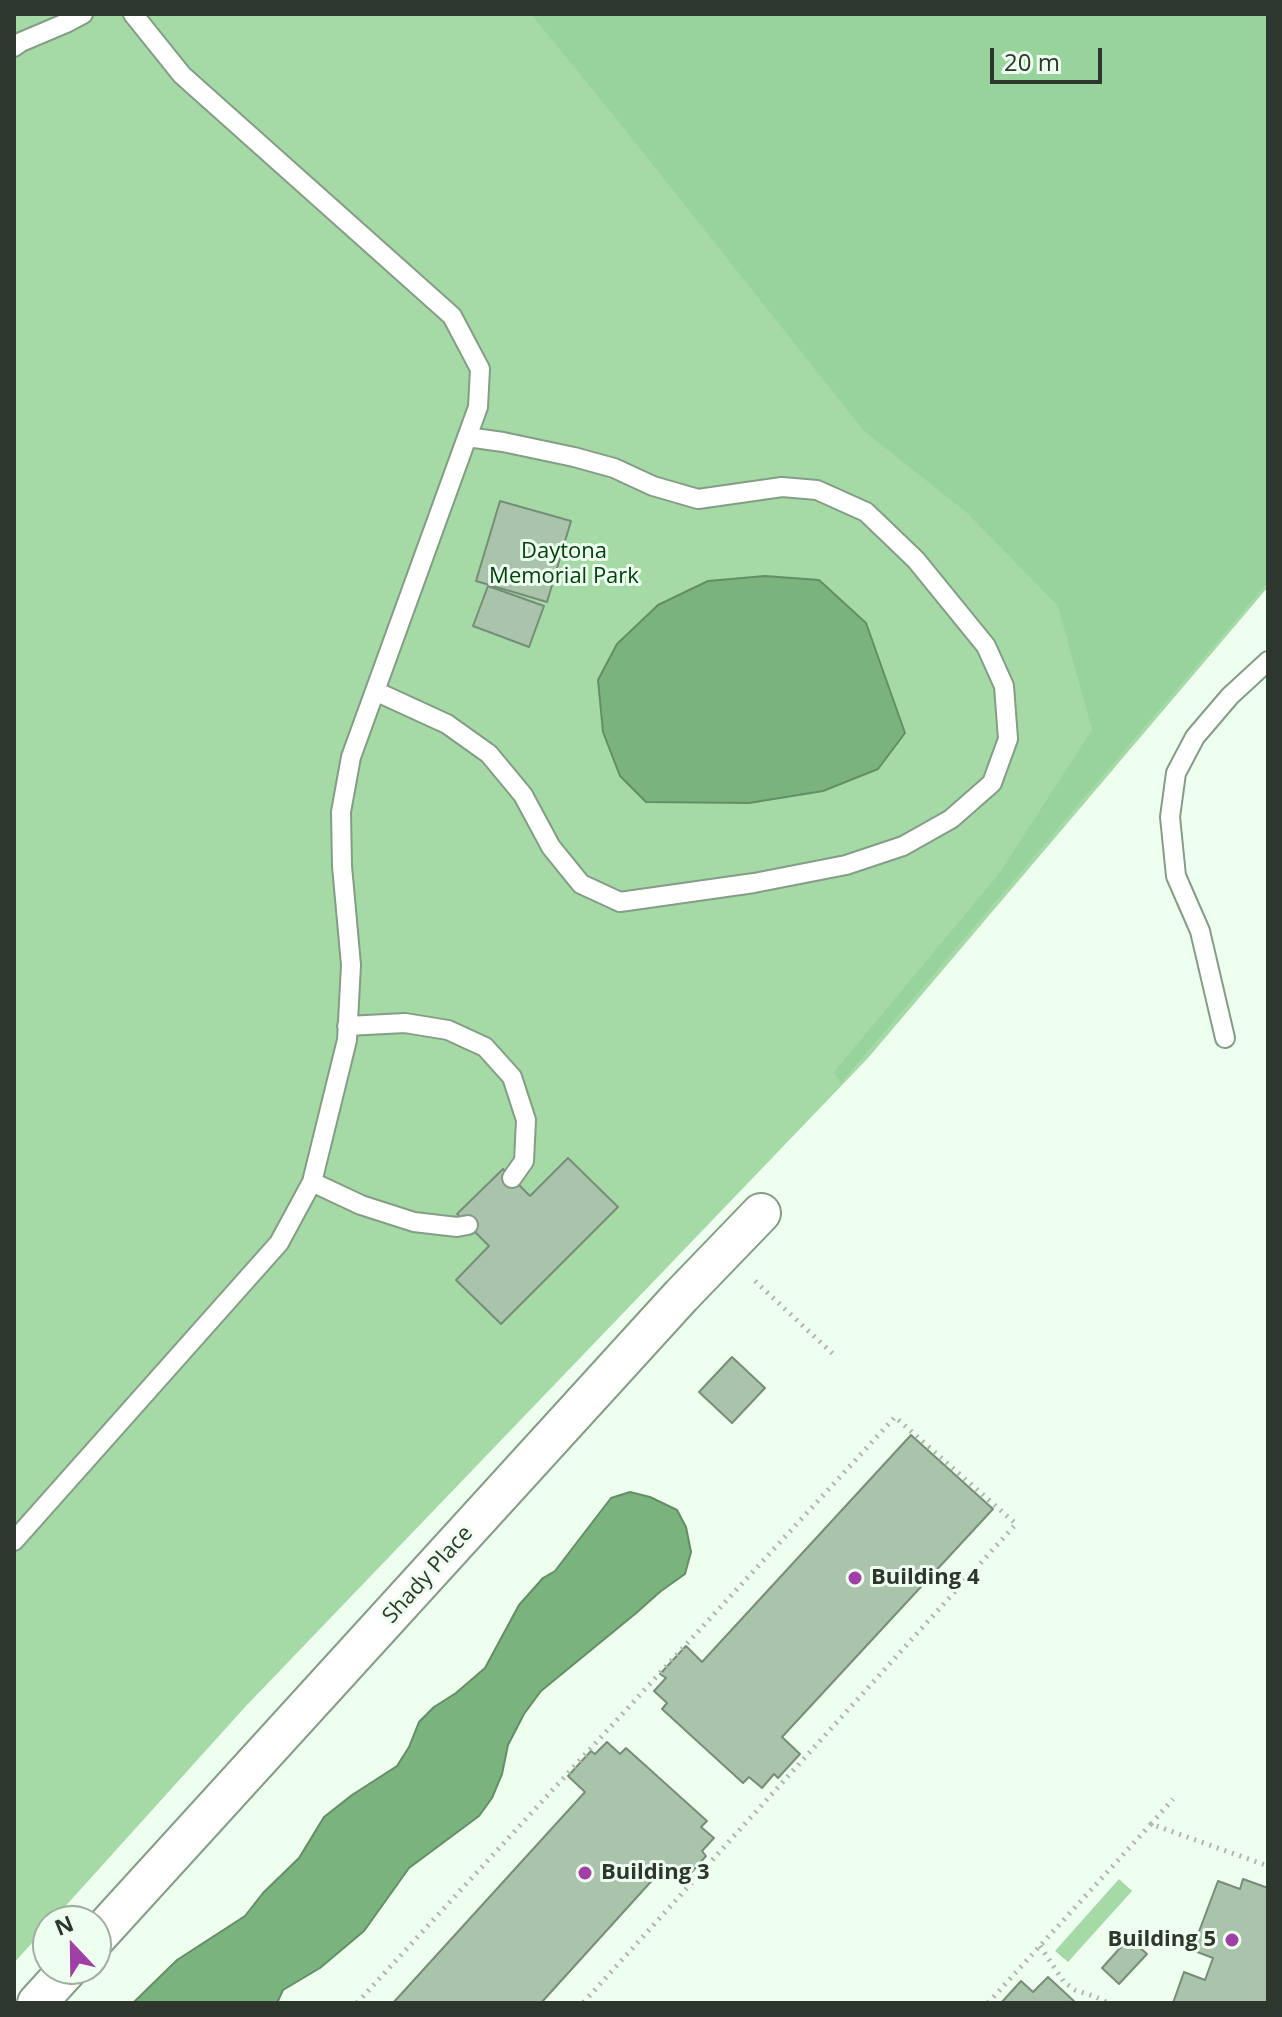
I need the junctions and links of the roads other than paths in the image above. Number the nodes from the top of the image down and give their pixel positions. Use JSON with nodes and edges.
{"nodes":[{"id":1,"x":83,"y":14,"type":"edge"},
{"id":2,"x":133,"y":14,"type":"edge"},
{"id":3,"x":14,"y":47,"type":"edge"},
{"id":4,"x":467,"y":437,"type":"junction"},
{"id":5,"x":1268,"y":661,"type":"edge"},
{"id":6,"x":375,"y":691,"type":"junction"},
{"id":7,"x":347,"y":1026,"type":"junction"},
{"id":8,"x":1225,"y":1038,"type":"dead end"},
{"id":9,"x":512,"y":1178,"type":"dead end"},
{"id":10,"x":312,"y":1182,"type":"junction"},
{"id":11,"x":761,"y":1213,"type":"dead end"},
{"id":12,"x":468,"y":1225,"type":"dead end"},
{"id":13,"x":14,"y":1541,"type":"edge"},
{"id":14,"x":112,"y":1920,"type":"edge"},
{"id":15,"x":53,"y":1985,"type":"edge"},
{"id":16,"x":37,"y":2003,"type":"edge"}],
"edges":[{"from":1,"to":3,"type":"lane"},
{"from":2,"to":4,"type":"lane"},
{"from":4,"to":6,"type":"lane"},
{"from":4,"to":6,"type":"lane"},
{"from":5,"to":8,"type":"lane"},
{"from":6,"to":7,"type":"lane"},
{"from":7,"to":9,"type":"lane"},
{"from":7,"to":10,"type":"lane"},
{"from":10,"to":12,"type":"lane"},
{"from":10,"to":13,"type":"lane"},
{"from":11,"to":14,"type":"street","name":"Shady Place"},
{"from":15,"to":16,"type":"street"}]}
